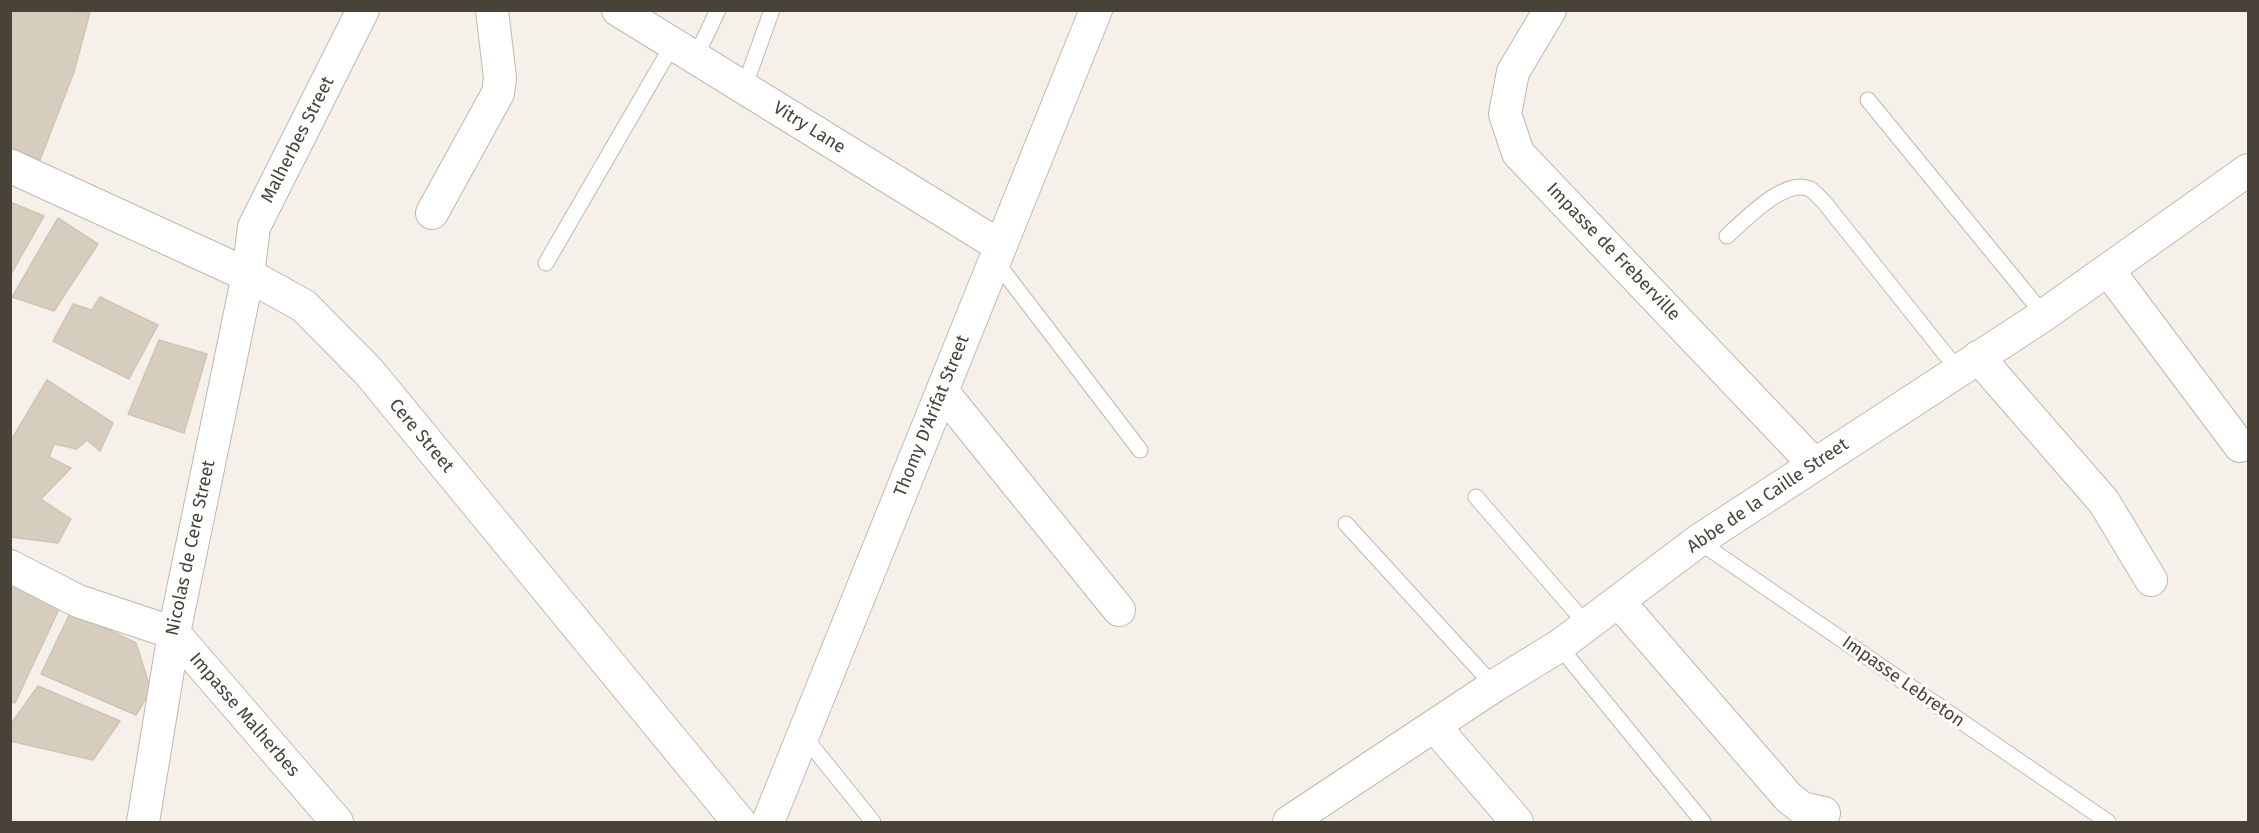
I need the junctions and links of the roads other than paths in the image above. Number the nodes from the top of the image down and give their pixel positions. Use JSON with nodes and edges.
{"nodes":[{"id":1,"x":363,"y":10,"type":"edge"},
{"id":2,"x":492,"y":10,"type":"edge"},
{"id":3,"x":618,"y":10,"type":"edge"},
{"id":4,"x":718,"y":10,"type":"edge"},
{"id":5,"x":772,"y":10,"type":"edge"},
{"id":6,"x":1096,"y":10,"type":"edge"},
{"id":7,"x":1550,"y":10,"type":"edge"},
{"id":8,"x":684,"y":51,"type":"junction"},
{"id":9,"x":744,"y":88,"type":"junction"},
{"id":10,"x":1868,"y":100,"type":"dead end"},
{"id":11,"x":10,"y":166,"type":"edge"},
{"id":12,"x":2248,"y":170,"type":"edge"},
{"id":13,"x":432,"y":213,"type":"dead end"},
{"id":14,"x":1727,"y":236,"type":"dead end"},
{"id":15,"x":997,"y":253,"type":"junction"},
{"id":16,"x":546,"y":263,"type":"dead end"},
{"id":17,"x":2108,"y":270,"type":"junction"},
{"id":18,"x":248,"y":275,"type":"junction"},
{"id":19,"x":2044,"y":315,"type":"junction"},
{"id":20,"x":1968,"y":364,"type":"junction"},
{"id":21,"x":942,"y":391,"type":"junction"},
{"id":22,"x":2241,"y":446,"type":"dead end"},
{"id":23,"x":1140,"y":450,"type":"dead end"},
{"id":24,"x":1814,"y":464,"type":"junction"},
{"id":25,"x":1476,"y":497,"type":"dead end"},
{"id":26,"x":1346,"y":524,"type":"dead end"},
{"id":27,"x":1698,"y":541,"type":"junction"},
{"id":28,"x":10,"y":566,"type":"edge"},
{"id":29,"x":2151,"y":580,"type":"dead end"},
{"id":30,"x":1619,"y":602,"type":"junction"},
{"id":31,"x":1119,"y":610,"type":"dead end"},
{"id":32,"x":1587,"y":625,"type":"junction"},
{"id":33,"x":174,"y":633,"type":"junction"},
{"id":34,"x":1559,"y":646,"type":"junction"},
{"id":35,"x":1494,"y":686,"type":"junction"},
{"id":36,"x":1435,"y":727,"type":"junction"},
{"id":37,"x":803,"y":735,"type":"junction"},
{"id":38,"x":1829,"y":818,"type":"edge"},
{"id":39,"x":143,"y":822,"type":"edge"},
{"id":40,"x":337,"y":822,"type":"edge"},
{"id":41,"x":739,"y":822,"type":"edge"},
{"id":42,"x":768,"y":822,"type":"edge"},
{"id":43,"x":873,"y":822,"type":"edge"},
{"id":44,"x":1289,"y":822,"type":"edge"},
{"id":45,"x":1517,"y":822,"type":"edge"},
{"id":46,"x":1703,"y":822,"type":"edge"},
{"id":47,"x":2108,"y":822,"type":"edge"}],
"edges":[{"from":1,"to":18,"type":"street","name":"Malherbes Street"},
{"from":2,"to":13,"type":"street"},
{"from":3,"to":8,"type":"street","name":"Vitry Lane"},
{"from":4,"to":8,"type":"lane"},
{"from":5,"to":9,"type":"lane"},
{"from":6,"to":15,"type":"street","name":"Thomy D'Arifat Street"},
{"from":7,"to":24,"type":"street","name":"Impasse de Freberville"},
{"from":8,"to":9,"type":"street","name":"Vitry Lane"},
{"from":8,"to":16,"type":"lane"},
{"from":9,"to":15,"type":"street","name":"Vitry Lane"},
{"from":10,"to":19,"type":"lane"},
{"from":11,"to":18,"type":"street","name":"Cere Street"},
{"from":12,"to":17,"type":"street","name":"Abbe de la Caille Street"},
{"from":14,"to":20,"type":"lane"},
{"from":15,"to":21,"type":"street","name":"Thomy D'Arifat Street"},
{"from":15,"to":23,"type":"lane"},
{"from":17,"to":19,"type":"street","name":"Abbe de la Caille Street"},
{"from":17,"to":22,"type":"street"},
{"from":18,"to":33,"type":"street","name":"Nicolas de Cere Street"},
{"from":18,"to":41,"type":"street","name":"Cere Street"},
{"from":19,"to":20,"type":"street","name":"Abbe de la Caille Street"},
{"from":20,"to":24,"type":"street","name":"Abbe de la Caille Street"},
{"from":20,"to":29,"type":"street"},
{"from":21,"to":31,"type":"street"},
{"from":21,"to":37,"type":"street","name":"Thomy D'Arifat Street"},
{"from":24,"to":27,"type":"street","name":"Abbe de la Caille Street"},
{"from":25,"to":32,"type":"lane"},
{"from":26,"to":35,"type":"lane"},
{"from":27,"to":30,"type":"street","name":"Abbe de la Caille Street"},
{"from":27,"to":47,"type":"lane","name":"Impasse Lebreton"},
{"from":28,"to":33,"type":"street"},
{"from":30,"to":32,"type":"street","name":"Abbe de la Caille Street"},
{"from":30,"to":38,"type":"street"},
{"from":32,"to":34,"type":"street","name":"Abbe de la Caille Street"},
{"from":33,"to":39,"type":"street","name":"Nicolas de Cere Street"},
{"from":33,"to":40,"type":"street","name":"Impasse Malherbes"},
{"from":34,"to":35,"type":"street","name":"Abbe de la Caille Street"},
{"from":34,"to":46,"type":"lane"},
{"from":35,"to":36,"type":"street","name":"Abbe de la Caille Street"},
{"from":36,"to":44,"type":"street","name":"Abbe de la Caille Street"},
{"from":36,"to":45,"type":"street"},
{"from":37,"to":42,"type":"street","name":"Thomy D'Arifat Street"},
{"from":37,"to":43,"type":"lane"}]}
